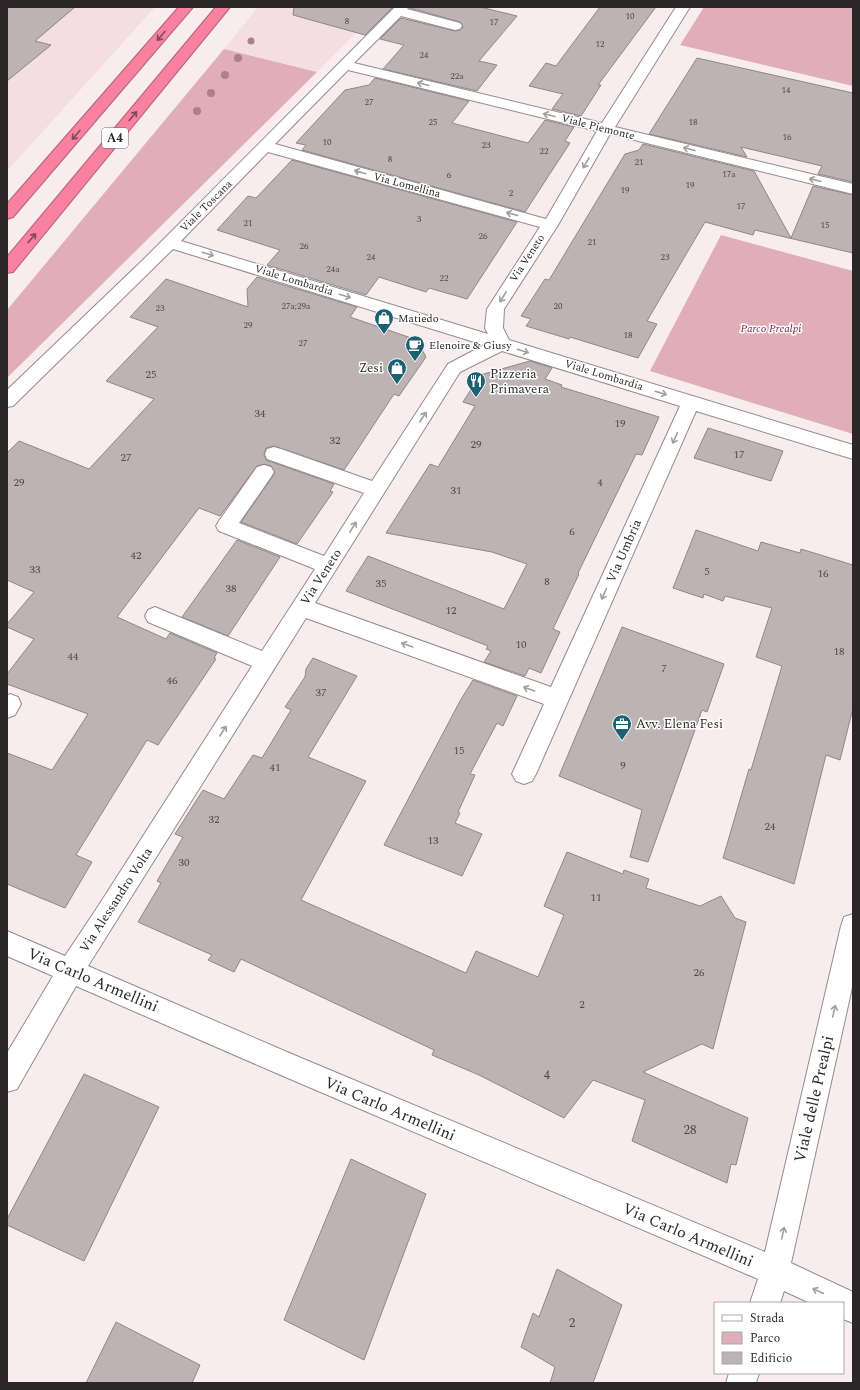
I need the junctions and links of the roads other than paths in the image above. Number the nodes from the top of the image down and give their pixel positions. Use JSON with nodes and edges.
{"nodes":[{"id":1,"x":186,"y":7,"type":"edge"},
{"id":2,"x":223,"y":7,"type":"edge"},
{"id":3,"x":683,"y":7,"type":"edge"},
{"id":4,"x":400,"y":9,"type":"edge"},
{"id":5,"x":455,"y":26,"type":"dead end"},
{"id":6,"x":344,"y":65,"type":"junction"},
{"id":7,"x":606,"y":129,"type":"junction"},
{"id":8,"x":264,"y":146,"type":"junction"},
{"id":9,"x":853,"y":190,"type":"edge"},
{"id":10,"x":7,"y":214,"type":"edge"},
{"id":11,"x":550,"y":224,"type":"junction"},
{"id":12,"x":171,"y":242,"type":"junction"},
{"id":13,"x":7,"y":268,"type":"edge"},
{"id":14,"x":502,"y":344,"type":"junction"},
{"id":15,"x":7,"y":402,"type":"edge"},
{"id":16,"x":691,"y":402,"type":"junction"},
{"id":17,"x":853,"y":452,"type":"edge"},
{"id":18,"x":274,"y":454,"type":"dead end"},
{"id":19,"x":264,"y":472,"type":"dead end"},
{"id":20,"x":376,"y":490,"type":"junction"},
{"id":21,"x":329,"y":566,"type":"junction"},
{"id":22,"x":301,"y":607,"type":"junction"},
{"id":23,"x":155,"y":616,"type":"dead end"},
{"id":24,"x":267,"y":663,"type":"junction"},
{"id":25,"x":557,"y":699,"type":"junction"},
{"id":26,"x":202,"y":764,"type":"joint"},
{"id":27,"x":524,"y":774,"type":"dead end"},
{"id":28,"x":853,"y":926,"type":"edge"},
{"id":29,"x":7,"y":943,"type":"edge"},
{"id":30,"x":70,"y":971,"type":"junction"},
{"id":31,"x":7,"y":1079,"type":"edge"},
{"id":32,"x":775,"y":1271,"type":"junction"},
{"id":33,"x":765,"y":1302,"type":"edge"},
{"id":34,"x":840,"y":1302,"type":"edge"}],
"edges":[{"from":1,"to":10,"type":"highway","number":"A4","one_way":true},
{"from":13,"to":2,"type":"highway","number":"A4","one_way":true},
{"from":3,"to":7,"type":"street","name":"Via Veneto"},
{"from":4,"to":5,"type":"street"},
{"from":4,"to":6,"type":"street","name":"Viale Toscana"},
{"from":7,"to":6,"type":"street","name":"Viale Piemonte","one_way":true},
{"from":6,"to":8,"type":"street","name":"Viale Toscana"},
{"from":9,"to":7,"type":"street","name":"Viale Piemonte","one_way":true},
{"from":7,"to":11,"type":"street","name":"Via Veneto","one_way":true},
{"from":11,"to":8,"type":"street","name":"Via Lomellina","one_way":true},
{"from":8,"to":12,"type":"street","name":"Viale Toscana"},
{"from":11,"to":14,"type":"street","name":"Via Veneto","one_way":true},
{"from":12,"to":14,"type":"street","name":"Viale Lombardia","one_way":true},
{"from":12,"to":15,"type":"street","name":"Viale Toscana"},
{"from":14,"to":16,"type":"street","name":"Viale Lombardia","one_way":true},
{"from":20,"to":14,"type":"street","name":"Via Veneto","one_way":true},
{"from":16,"to":17,"type":"street","name":"Viale Lombardia"},
{"from":16,"to":25,"type":"street","name":"Via Umbria","one_way":true},
{"from":18,"to":20,"type":"street"},
{"from":19,"to":21,"type":"street"},
{"from":21,"to":20,"type":"street","name":"Via Veneto","one_way":true},
{"from":21,"to":22,"type":"street","name":"Via Veneto"},
{"from":22,"to":24,"type":"street","name":"Via Veneto"},
{"from":25,"to":22,"type":"street","one_way":true},
{"from":23,"to":24,"type":"street"},
{"from":26,"to":24,"type":"street","name":"Via Veneto","one_way":true},
{"from":25,"to":27,"type":"street","name":"Via Umbria"},
{"from":26,"to":30,"type":"street","name":"Via Alessandro Volta"},
{"from":32,"to":28,"type":"street","name":"Viale delle Prealpi","one_way":true},
{"from":29,"to":30,"type":"street","name":"Via Carlo Armellini"},
{"from":30,"to":31,"type":"street","name":"Via Alessandro Volta"},
{"from":30,"to":32,"type":"street","name":"Via Carlo Armellini"},
{"from":32,"to":33,"type":"street","name":"Viale delle Prealpi"},
{"from":34,"to":32,"type":"street","name":"Via Carlo Armellini","one_way":true}]}
